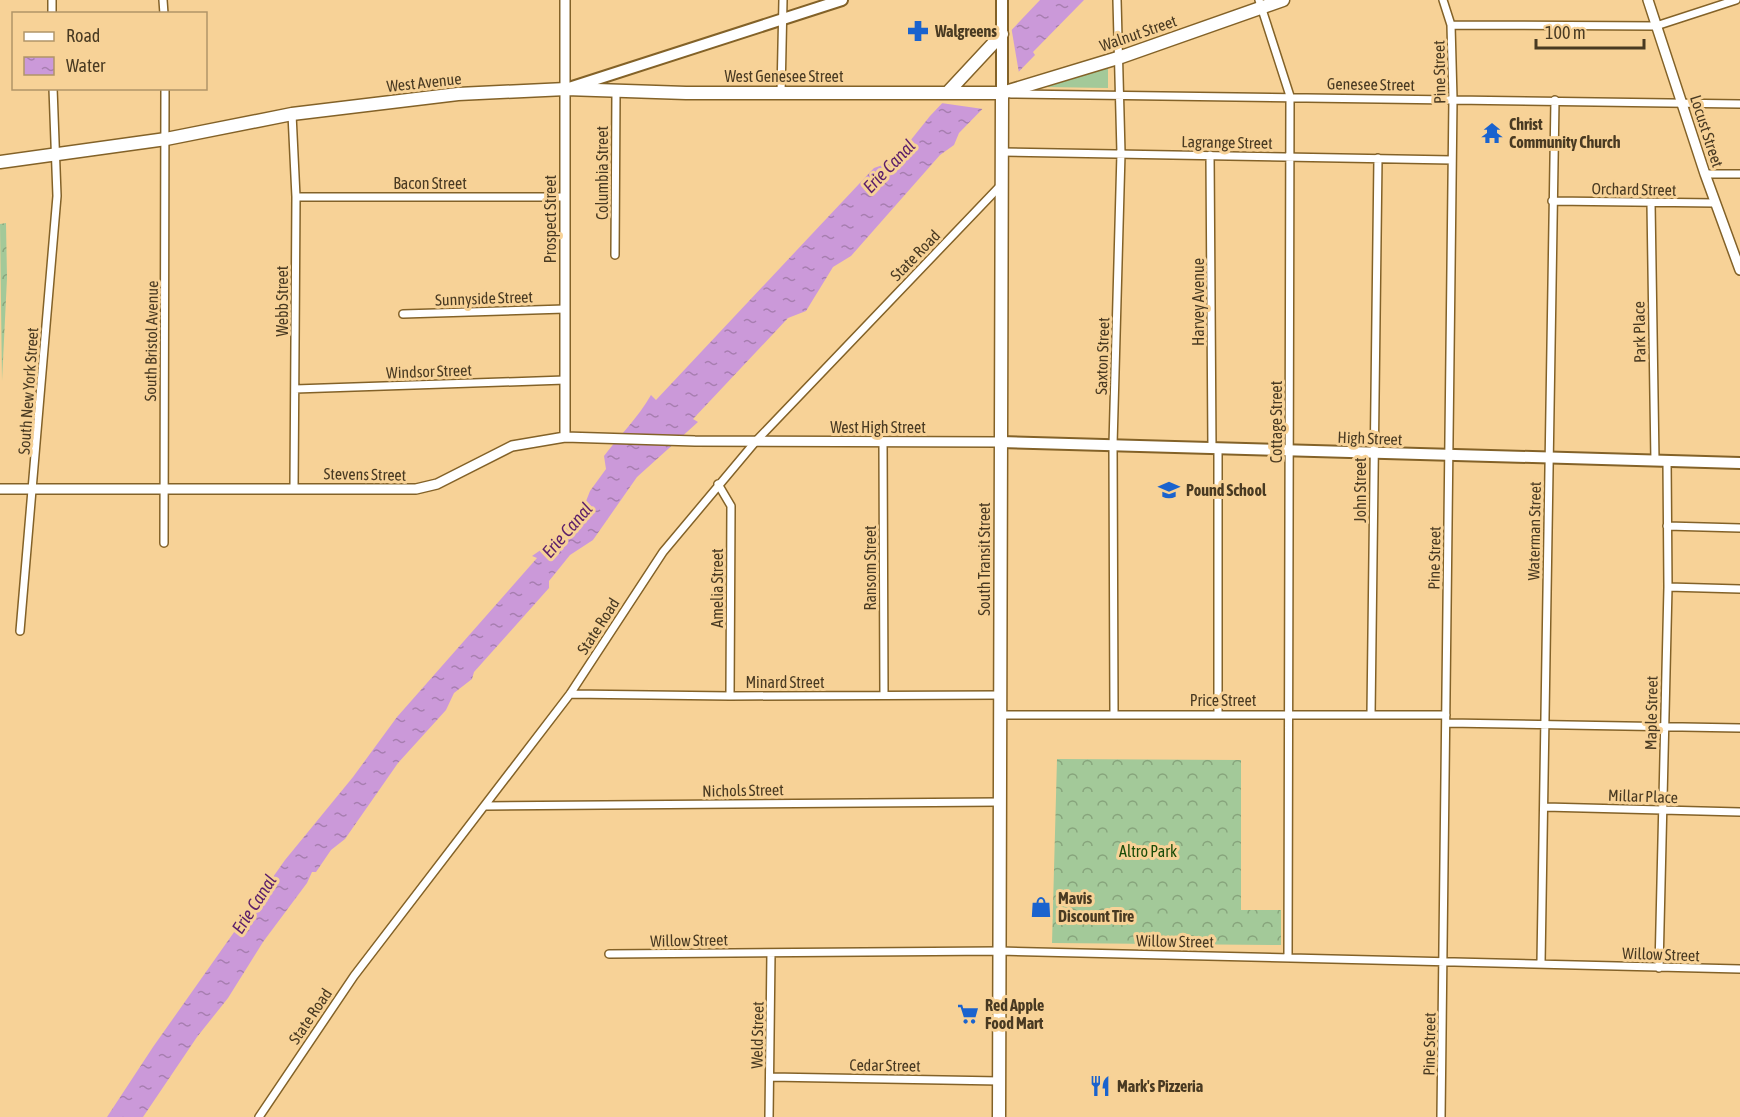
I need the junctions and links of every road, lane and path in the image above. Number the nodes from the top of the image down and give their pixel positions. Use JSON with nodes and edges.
{"nodes":[{"id":1,"x":565,"y":0,"type":"edge"},
{"id":2,"x":783,"y":0,"type":"edge"},
{"id":3,"x":842,"y":0,"type":"edge"},
{"id":4,"x":1002,"y":0,"type":"edge"},
{"id":5,"x":1117,"y":0,"type":"edge"},
{"id":6,"x":1283,"y":0,"type":"edge"},
{"id":7,"x":1443,"y":0,"type":"edge"},
{"id":8,"x":1648,"y":0,"type":"edge"},
{"id":9,"x":1736,"y":0,"type":"edge"},
{"id":10,"x":1260,"y":4,"type":"edge"},
{"id":11,"x":783,"y":19,"type":"junction"},
{"id":12,"x":1451,"y":25,"type":"junction"},
{"id":13,"x":1656,"y":26,"type":"junction"},
{"id":14,"x":1002,"y":29,"type":"junction"},
{"id":15,"x":1121,"y":57,"type":"junction"},
{"id":16,"x":566,"y":89,"type":"junction"},
{"id":17,"x":53,"y":90,"type":"edge"},
{"id":18,"x":165,"y":90,"type":"edge"},
{"id":19,"x":616,"y":92,"type":"junction"},
{"id":20,"x":943,"y":92,"type":"junction"},
{"id":21,"x":1001,"y":92,"type":"junction"},
{"id":22,"x":781,"y":93,"type":"junction"},
{"id":23,"x":1121,"y":96,"type":"junction"},
{"id":24,"x":1290,"y":96,"type":"junction"},
{"id":25,"x":1453,"y":99,"type":"junction"},
{"id":26,"x":1555,"y":100,"type":"junction"},
{"id":27,"x":1682,"y":103,"type":"junction"},
{"id":28,"x":1740,"y":104,"type":"edge"},
{"id":29,"x":292,"y":114,"type":"junction"},
{"id":30,"x":166,"y":139,"type":"junction"},
{"id":31,"x":1002,"y":152,"type":"junction"},
{"id":32,"x":1122,"y":153,"type":"junction"},
{"id":33,"x":54,"y":154,"type":"junction"},
{"id":34,"x":1210,"y":155,"type":"junction"},
{"id":35,"x":1288,"y":156,"type":"junction"},
{"id":36,"x":1378,"y":158,"type":"junction"},
{"id":37,"x":1452,"y":160,"type":"junction"},
{"id":38,"x":0,"y":162,"type":"edge"},
{"id":39,"x":1705,"y":174,"type":"junction"},
{"id":40,"x":1740,"y":174,"type":"edge"},
{"id":41,"x":1002,"y":184,"type":"junction"},
{"id":42,"x":296,"y":197,"type":"junction"},
{"id":43,"x":565,"y":197,"type":"junction"},
{"id":44,"x":1552,"y":201,"type":"junction"},
{"id":45,"x":1715,"y":202,"type":"junction"},
{"id":46,"x":1651,"y":203,"type":"junction"},
{"id":47,"x":1736,"y":247,"type":"edge"},
{"id":48,"x":615,"y":255,"type":"dead end"},
{"id":49,"x":1740,"y":270,"type":"edge"},
{"id":50,"x":565,"y":309,"type":"junction"},
{"id":51,"x":403,"y":314,"type":"dead end"},
{"id":52,"x":565,"y":381,"type":"junction"},
{"id":53,"x":295,"y":389,"type":"junction"},
{"id":54,"x":565,"y":437,"type":"junction"},
{"id":55,"x":756,"y":441,"type":"junction"},
{"id":56,"x":883,"y":442,"type":"junction"},
{"id":57,"x":999,"y":442,"type":"junction"},
{"id":58,"x":1113,"y":445,"type":"junction"},
{"id":59,"x":1215,"y":449,"type":"junction"},
{"id":60,"x":1290,"y":451,"type":"junction"},
{"id":61,"x":1374,"y":453,"type":"junction"},
{"id":62,"x":1448,"y":456,"type":"junction"},
{"id":63,"x":1548,"y":458,"type":"junction"},
{"id":64,"x":1667,"y":460,"type":"junction"},
{"id":65,"x":1655,"y":461,"type":"junction"},
{"id":66,"x":1740,"y":463,"type":"edge"},
{"id":67,"x":718,"y":483,"type":"junction"},
{"id":68,"x":163,"y":488,"type":"junction"},
{"id":69,"x":294,"y":488,"type":"junction"},
{"id":70,"x":0,"y":489,"type":"edge"},
{"id":71,"x":34,"y":489,"type":"junction"},
{"id":72,"x":1667,"y":526,"type":"junction"},
{"id":73,"x":1740,"y":528,"type":"edge"},
{"id":74,"x":164,"y":543,"type":"dead end"},
{"id":75,"x":1668,"y":587,"type":"junction"},
{"id":76,"x":1740,"y":589,"type":"edge"},
{"id":77,"x":20,"y":631,"type":"dead end"},
{"id":78,"x":570,"y":694,"type":"junction"},
{"id":79,"x":884,"y":695,"type":"junction"},
{"id":80,"x":1001,"y":695,"type":"junction"},
{"id":81,"x":730,"y":696,"type":"junction"},
{"id":82,"x":1114,"y":713,"type":"junction"},
{"id":83,"x":1218,"y":714,"type":"junction"},
{"id":84,"x":1289,"y":714,"type":"junction"},
{"id":85,"x":1000,"y":715,"type":"junction"},
{"id":86,"x":1371,"y":715,"type":"junction"},
{"id":87,"x":1446,"y":719,"type":"junction"},
{"id":88,"x":1546,"y":724,"type":"junction"},
{"id":89,"x":1664,"y":726,"type":"junction"},
{"id":90,"x":1740,"y":728,"type":"edge"},
{"id":91,"x":1000,"y":802,"type":"junction"},
{"id":92,"x":485,"y":806,"type":"junction"},
{"id":93,"x":1545,"y":807,"type":"junction"},
{"id":94,"x":1662,"y":810,"type":"junction"},
{"id":95,"x":1740,"y":812,"type":"edge"},
{"id":96,"x":1000,"y":951,"type":"junction"},
{"id":97,"x":771,"y":953,"type":"junction"},
{"id":98,"x":609,"y":954,"type":"dead end"},
{"id":99,"x":1288,"y":957,"type":"junction"},
{"id":100,"x":1443,"y":960,"type":"junction"},
{"id":101,"x":1541,"y":963,"type":"junction"},
{"id":102,"x":1659,"y":968,"type":"junction"},
{"id":103,"x":1740,"y":969,"type":"edge"},
{"id":104,"x":770,"y":1077,"type":"junction"},
{"id":105,"x":999,"y":1081,"type":"junction"},
{"id":106,"x":259,"y":1117,"type":"edge"},
{"id":107,"x":769,"y":1117,"type":"edge"},
{"id":108,"x":999,"y":1117,"type":"edge"},
{"id":109,"x":1441,"y":1117,"type":"edge"}],
"edges":[{"from":1,"to":16,"type":"street","name":"Prospect Street"},
{"from":2,"to":11,"type":"street"},
{"from":3,"to":11,"type":"main road","name":"West Avenue"},
{"from":4,"to":14,"type":"main road","name":"South Transit Street"},
{"from":5,"to":15,"type":"street","name":"Saxton Street"},
{"from":6,"to":10,"type":"highway","name":"Walnut Street"},
{"from":7,"to":12,"type":"street","name":"Pine Street"},
{"from":8,"to":13,"type":"street","name":"Locust Street"},
{"from":9,"to":13,"type":"street"},
{"from":10,"to":15,"type":"highway","name":"Walnut Street"},
{"from":10,"to":24,"type":"street","name":"Cottage Street"},
{"from":11,"to":16,"type":"main road","name":"West Avenue"},
{"from":11,"to":22,"type":"street"},
{"from":12,"to":13,"type":"street"},
{"from":12,"to":25,"type":"street","name":"Pine Street"},
{"from":13,"to":27,"type":"street","name":"Locust Street"},
{"from":14,"to":20,"type":"highway"},
{"from":14,"to":21,"type":"main road","name":"South Transit Street"},
{"from":15,"to":21,"type":"highway","name":"Walnut Street"},
{"from":15,"to":23,"type":"street","name":"Saxton Street"},
{"from":16,"to":19,"type":"highway","name":"West Genesee Street"},
{"from":16,"to":29,"type":"highway","name":"West Avenue"},
{"from":16,"to":43,"type":"street","name":"Prospect Street"},
{"from":17,"to":33,"type":"street","name":"South New York Street"},
{"from":18,"to":30,"type":"street","name":"South Bristol Avenue"},
{"from":19,"to":22,"type":"highway","name":"West Genesee Street"},
{"from":19,"to":48,"type":"street","name":"Columbia Street"},
{"from":20,"to":21,"type":"highway","name":"West Genesee Street"},
{"from":20,"to":22,"type":"highway","name":"West Genesee Street"},
{"from":21,"to":23,"type":"street","name":"Genesee Street"},
{"from":21,"to":31,"type":"highway","name":"South Transit Street"},
{"from":23,"to":24,"type":"street","name":"Genesee Street"},
{"from":23,"to":32,"type":"street","name":"Saxton Street"},
{"from":24,"to":25,"type":"street","name":"Genesee Street"},
{"from":24,"to":35,"type":"street","name":"Cottage Street"},
{"from":25,"to":26,"type":"street","name":"Genesee Street"},
{"from":25,"to":37,"type":"street","name":"Pine Street"},
{"from":26,"to":27,"type":"street","name":"Genesee Street"},
{"from":26,"to":44,"type":"street","name":"Waterman Street"},
{"from":27,"to":28,"type":"street","name":"Genesee Street"},
{"from":27,"to":39,"type":"street","name":"Locust Street"},
{"from":29,"to":30,"type":"highway","name":"West Avenue"},
{"from":29,"to":42,"type":"street","name":"Webb Street"},
{"from":30,"to":33,"type":"highway","name":"West Avenue"},
{"from":30,"to":68,"type":"street","name":"South Bristol Avenue"},
{"from":31,"to":32,"type":"street","name":"Lagrange Street"},
{"from":31,"to":41,"type":"highway","name":"South Transit Street"},
{"from":32,"to":34,"type":"street","name":"Lagrange Street"},
{"from":32,"to":58,"type":"street","name":"Saxton Street"},
{"from":33,"to":38,"type":"highway","name":"West Avenue"},
{"from":33,"to":71,"type":"street","name":"South New York Street"},
{"from":34,"to":35,"type":"street","name":"Lagrange Street"},
{"from":34,"to":59,"type":"street","name":"Harvey Avenue"},
{"from":35,"to":36,"type":"street","name":"Lagrange Street"},
{"from":35,"to":60,"type":"street","name":"Cottage Street"},
{"from":36,"to":37,"type":"street","name":"Lagrange Street"},
{"from":36,"to":61,"type":"street","name":"John Street"},
{"from":37,"to":62,"type":"street","name":"Pine Street"},
{"from":39,"to":40,"type":"street"},
{"from":39,"to":45,"type":"street","name":"Locust Street"},
{"from":41,"to":55,"type":"street","name":"State Road"},
{"from":41,"to":57,"type":"highway","name":"South Transit Street"},
{"from":42,"to":43,"type":"street","name":"Bacon Street"},
{"from":42,"to":53,"type":"street","name":"Webb Street"},
{"from":43,"to":50,"type":"street","name":"Prospect Street"},
{"from":44,"to":46,"type":"street","name":"Orchard Street"},
{"from":44,"to":63,"type":"street","name":"Waterman Street"},
{"from":45,"to":46,"type":"street","name":"Orchard Street"},
{"from":45,"to":47,"type":"street","name":"Locust Street"},
{"from":46,"to":65,"type":"street","name":"Park Place"},
{"from":47,"to":49,"type":"street","name":"Locust Street"},
{"from":50,"to":51,"type":"street","name":"Sunnyside Street"},
{"from":50,"to":52,"type":"street","name":"Prospect Street"},
{"from":52,"to":53,"type":"street","name":"Windsor Street"},
{"from":52,"to":54,"type":"street","name":"Prospect Street"},
{"from":53,"to":69,"type":"street","name":"Webb Street"},
{"from":54,"to":55,"type":"street","name":"Stevens Street"},
{"from":54,"to":69,"type":"street","name":"Stevens Street"},
{"from":55,"to":56,"type":"street","name":"West High Street"},
{"from":55,"to":67,"type":"street","name":"State Road"},
{"from":56,"to":57,"type":"street","name":"West High Street"},
{"from":56,"to":79,"type":"street","name":"Ransom Street"},
{"from":57,"to":58,"type":"main road","name":"High Street"},
{"from":57,"to":80,"type":"highway","name":"South Transit Street"},
{"from":58,"to":59,"type":"main road","name":"High Street"},
{"from":58,"to":82,"type":"street","name":"Saxton Street"},
{"from":59,"to":60,"type":"main road","name":"High Street"},
{"from":59,"to":83,"type":"street","name":"Harvey Avenue"},
{"from":60,"to":61,"type":"main road","name":"High Street"},
{"from":60,"to":84,"type":"street","name":"Cottage Street"},
{"from":61,"to":62,"type":"main road","name":"High Street"},
{"from":61,"to":86,"type":"street","name":"John Street"},
{"from":62,"to":63,"type":"main road","name":"High Street"},
{"from":62,"to":87,"type":"street","name":"Pine Street"},
{"from":63,"to":65,"type":"main road","name":"High Street"},
{"from":63,"to":88,"type":"street","name":"Waterman Street"},
{"from":64,"to":65,"type":"main road","name":"High Street"},
{"from":64,"to":66,"type":"main road","name":"High Street"},
{"from":64,"to":72,"type":"street","name":"Maple Street"},
{"from":67,"to":78,"type":"street","name":"State Road"},
{"from":67,"to":81,"type":"street","name":"Amelia Street"},
{"from":68,"to":69,"type":"street","name":"Stevens Street"},
{"from":68,"to":71,"type":"street","name":"Stevens Street"},
{"from":68,"to":74,"type":"street","name":"South Bristol Avenue"},
{"from":70,"to":71,"type":"street","name":"Stevens Street"},
{"from":71,"to":77,"type":"street","name":"South New York Street"},
{"from":72,"to":73,"type":"street"},
{"from":72,"to":75,"type":"street","name":"Maple Street"},
{"from":75,"to":76,"type":"street"},
{"from":75,"to":89,"type":"street","name":"Maple Street"},
{"from":78,"to":81,"type":"street","name":"Minard Street"},
{"from":78,"to":92,"type":"street","name":"State Road"},
{"from":79,"to":80,"type":"street","name":"Minard Street"},
{"from":79,"to":81,"type":"street","name":"Minard Street"},
{"from":80,"to":85,"type":"highway","name":"South Transit Street"},
{"from":82,"to":83,"type":"street","name":"Price Street"},
{"from":82,"to":85,"type":"street","name":"Price Street"},
{"from":83,"to":84,"type":"street","name":"Price Street"},
{"from":84,"to":86,"type":"street","name":"Price Street"},
{"from":84,"to":99,"type":"street","name":"Cottage Street"},
{"from":85,"to":91,"type":"highway","name":"South Transit Street"},
{"from":86,"to":87,"type":"street","name":"Price Street"},
{"from":87,"to":88,"type":"street","name":"Price Street"},
{"from":87,"to":100,"type":"street","name":"Pine Street"},
{"from":88,"to":89,"type":"street","name":"Price Street"},
{"from":88,"to":93,"type":"street","name":"Waterman Street"},
{"from":89,"to":90,"type":"street","name":"Price Street"},
{"from":89,"to":94,"type":"street","name":"Maple Street"},
{"from":91,"to":92,"type":"street","name":"Nichols Street"},
{"from":91,"to":96,"type":"highway","name":"South Transit Street"},
{"from":92,"to":106,"type":"street","name":"State Road"},
{"from":93,"to":94,"type":"street","name":"Millar Place"},
{"from":93,"to":101,"type":"street","name":"Waterman Street"},
{"from":94,"to":95,"type":"street","name":"Millar Place"},
{"from":94,"to":102,"type":"street","name":"Maple Street"},
{"from":96,"to":97,"type":"street","name":"Willow Street"},
{"from":96,"to":99,"type":"street","name":"Willow Street"},
{"from":96,"to":105,"type":"highway","name":"South Transit Street"},
{"from":97,"to":98,"type":"street","name":"Willow Street"},
{"from":97,"to":104,"type":"street","name":"Weld Street"},
{"from":99,"to":100,"type":"street","name":"Willow Street"},
{"from":100,"to":101,"type":"street","name":"Willow Street"},
{"from":100,"to":109,"type":"street","name":"Pine Street"},
{"from":101,"to":102,"type":"street","name":"Willow Street"},
{"from":102,"to":103,"type":"street","name":"Willow Street"},
{"from":104,"to":105,"type":"street","name":"Cedar Street"},
{"from":104,"to":107,"type":"street","name":"Weld Street"},
{"from":105,"to":108,"type":"highway","name":"South Transit Street"}]}
